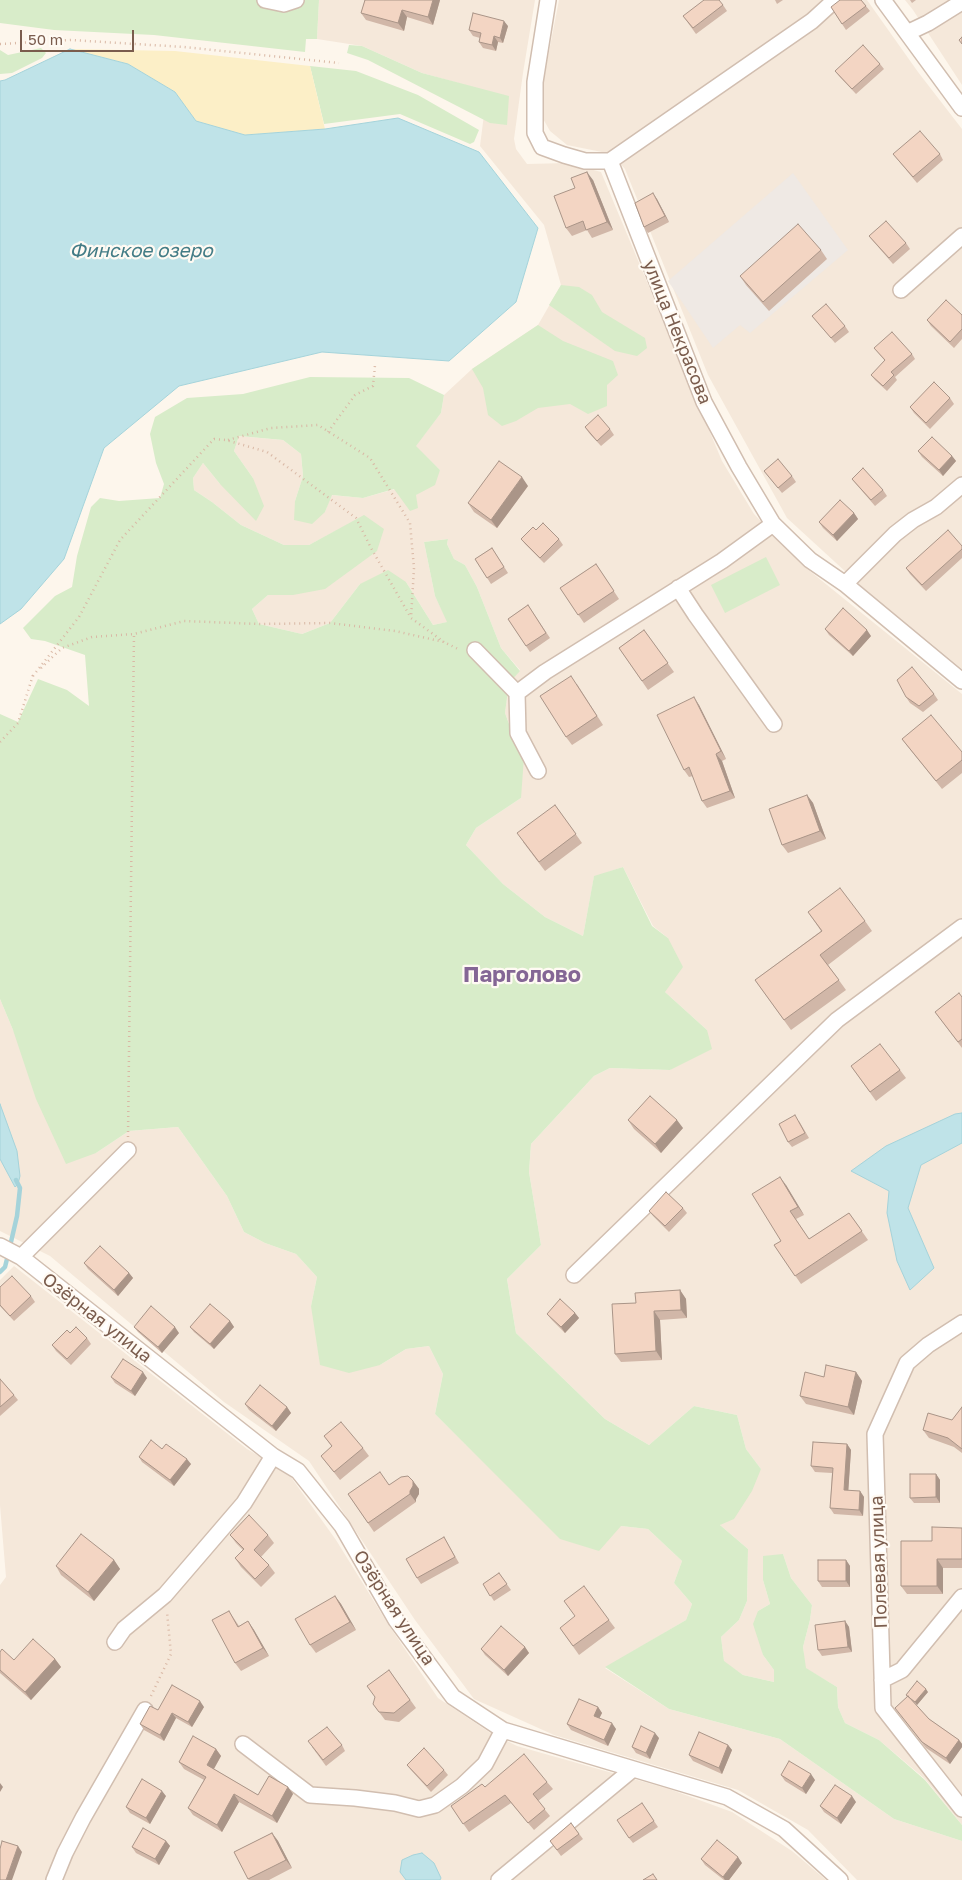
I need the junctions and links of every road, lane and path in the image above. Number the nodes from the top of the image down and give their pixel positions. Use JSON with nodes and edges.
{"nodes":[{"id":1,"x":265,"y":0,"type":"edge"},
{"id":2,"x":296,"y":0,"type":"edge"},
{"id":3,"x":548,"y":0,"type":"edge"},
{"id":4,"x":835,"y":0,"type":"edge"},
{"id":5,"x":883,"y":0,"type":"edge"},
{"id":6,"x":962,"y":2,"type":"edge"},
{"id":7,"x":907,"y":33,"type":"junction"},
{"id":8,"x":0,"y":44,"type":"edge"},
{"id":9,"x":340,"y":63,"type":"dead end"},
{"id":10,"x":962,"y":108,"type":"edge"},
{"id":11,"x":610,"y":161,"type":"junction"},
{"id":12,"x":962,"y":236,"type":"edge"},
{"id":13,"x":902,"y":290,"type":"dead end"},
{"id":14,"x":376,"y":365,"type":"dead end"},
{"id":15,"x":328,"y":432,"type":"junction"},
{"id":16,"x":226,"y":440,"type":"junction"},
{"id":17,"x":962,"y":485,"type":"edge"},
{"id":18,"x":773,"y":524,"type":"junction"},
{"id":19,"x":845,"y":584,"type":"junction"},
{"id":20,"x":678,"y":588,"type":"junction"},
{"id":21,"x":412,"y":618,"type":"junction"},
{"id":22,"x":134,"y":634,"type":"junction"},
{"id":23,"x":475,"y":650,"type":"dead end"},
{"id":24,"x":33,"y":676,"type":"junction"},
{"id":25,"x":962,"y":681,"type":"edge"},
{"id":26,"x":517,"y":693,"type":"junction"},
{"id":27,"x":774,"y":724,"type":"dead end"},
{"id":28,"x":0,"y":742,"type":"edge"},
{"id":29,"x":538,"y":771,"type":"dead end"},
{"id":30,"x":962,"y":928,"type":"edge"},
{"id":31,"x":128,"y":1150,"type":"joint"},
{"id":32,"x":0,"y":1246,"type":"edge"},
{"id":33,"x":21,"y":1257,"type":"junction"},
{"id":34,"x":574,"y":1275,"type":"dead end"},
{"id":35,"x":962,"y":1323,"type":"edge"},
{"id":36,"x":273,"y":1456,"type":"junction"},
{"id":37,"x":165,"y":1595,"type":"junction"},
{"id":38,"x":962,"y":1598,"type":"edge"},
{"id":39,"x":115,"y":1642,"type":"dead end"},
{"id":40,"x":882,"y":1680,"type":"junction"},
{"id":41,"x":145,"y":1710,"type":"joint"},
{"id":42,"x":503,"y":1730,"type":"junction"},
{"id":43,"x":243,"y":1744,"type":"dead end"},
{"id":44,"x":633,"y":1769,"type":"junction"},
{"id":45,"x":962,"y":1809,"type":"edge"},
{"id":46,"x":54,"y":1880,"type":"edge"},
{"id":47,"x":499,"y":1880,"type":"edge"},
{"id":48,"x":840,"y":1880,"type":"edge"}],
"edges":[{"from":1,"to":2,"type":"street"},
{"from":3,"to":11,"type":"street"},
{"from":4,"to":11,"type":"street"},
{"from":5,"to":7,"type":"street"},
{"from":6,"to":7,"type":"street"},
{"from":7,"to":10,"type":"street"},
{"from":8,"to":9,"type":"path"},
{"from":11,"to":18,"type":"street","name":"улица Некрасова"},
{"from":12,"to":13,"type":"street"},
{"from":14,"to":15,"type":"path"},
{"from":15,"to":16,"type":"path"},
{"from":15,"to":21,"type":"path"},
{"from":16,"to":21,"type":"path"},
{"from":16,"to":24,"type":"path"},
{"from":17,"to":19,"type":"street"},
{"from":18,"to":19,"type":"street","name":"улица Некрасова"},
{"from":18,"to":20,"type":"street"},
{"from":19,"to":25,"type":"street","name":"улица Некрасова"},
{"from":20,"to":26,"type":"street"},
{"from":20,"to":27,"type":"street"},
{"from":21,"to":22,"type":"path"},
{"from":22,"to":24,"type":"path"},
{"from":22,"to":31,"type":"path"},
{"from":23,"to":26,"type":"street"},
{"from":24,"to":28,"type":"path"},
{"from":26,"to":29,"type":"street"},
{"from":30,"to":34,"type":"street"},
{"from":31,"to":33,"type":"street"},
{"from":32,"to":33,"type":"street","name":"Озёрная улица"},
{"from":33,"to":36,"type":"street","name":"Озёрная улица"},
{"from":35,"to":40,"type":"street","name":"Полевая улица"},
{"from":36,"to":37,"type":"street"},
{"from":36,"to":42,"type":"street","name":"Озёрная улица"},
{"from":37,"to":39,"type":"street"},
{"from":37,"to":41,"type":"path"},
{"from":38,"to":40,"type":"street"},
{"from":40,"to":45,"type":"street","name":"Полевая улица"},
{"from":41,"to":46,"type":"street"},
{"from":42,"to":43,"type":"street"},
{"from":42,"to":44,"type":"street","name":"Озёрная улица"},
{"from":44,"to":47,"type":"street"},
{"from":44,"to":48,"type":"street","name":"Озёрная улица"}]}
